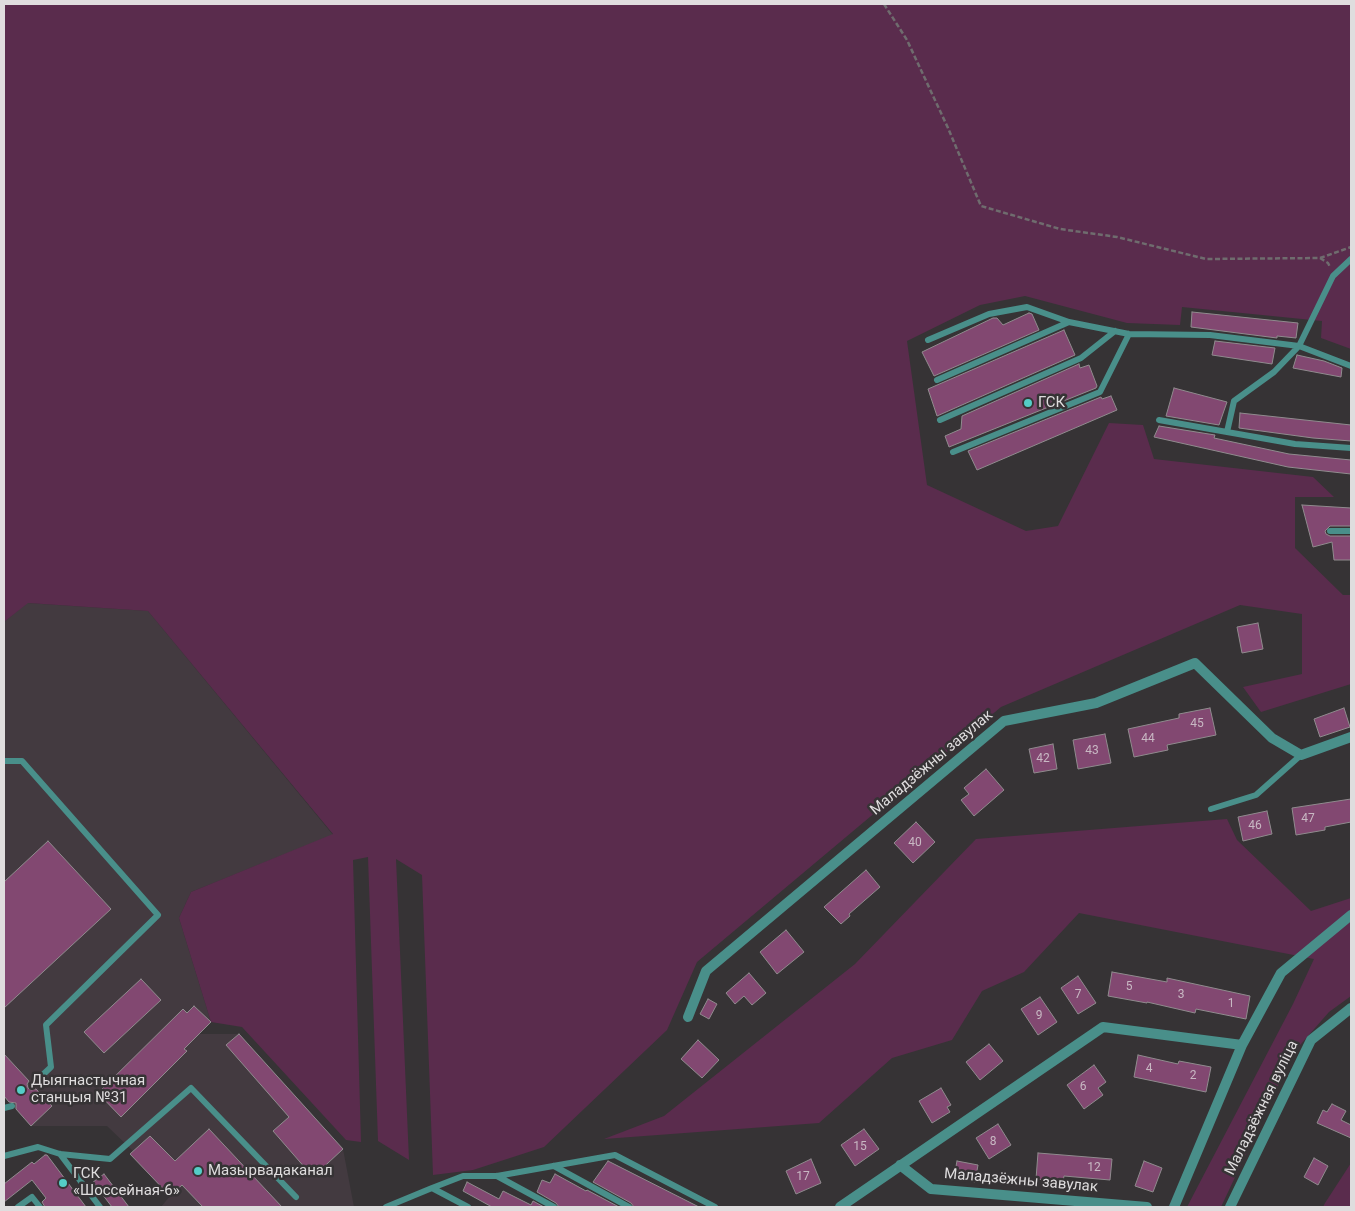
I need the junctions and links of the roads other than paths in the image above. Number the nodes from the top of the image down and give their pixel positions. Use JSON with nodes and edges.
{"nodes":[{"id":1,"x":1351,"y":259,"type":"edge"},
{"id":2,"x":1069,"y":322,"type":"junction"},
{"id":3,"x":1116,"y":331,"type":"junction"},
{"id":4,"x":1129,"y":334,"type":"junction"},
{"id":5,"x":928,"y":340,"type":"dead end"},
{"id":6,"x":1299,"y":346,"type":"junction"},
{"id":7,"x":1351,"y":366,"type":"edge"},
{"id":8,"x":937,"y":380,"type":"dead end"},
{"id":9,"x":940,"y":420,"type":"dead end"},
{"id":10,"x":1159,"y":420,"type":"dead end"},
{"id":11,"x":1227,"y":432,"type":"junction"},
{"id":12,"x":1351,"y":448,"type":"edge"},
{"id":13,"x":953,"y":452,"type":"dead end"},
{"id":14,"x":1330,"y":531,"type":"dead end"},
{"id":15,"x":1351,"y":532,"type":"edge"},
{"id":16,"x":1351,"y":737,"type":"edge"},
{"id":17,"x":1301,"y":755,"type":"junction"},
{"id":18,"x":4,"y":761,"type":"edge"},
{"id":19,"x":1211,"y":809,"type":"dead end"},
{"id":20,"x":1351,"y":915,"type":"edge"},
{"id":21,"x":1351,"y":1008,"type":"edge"},
{"id":22,"x":688,"y":1017,"type":"dead end"},
{"id":23,"x":1242,"y":1045,"type":"junction"},
{"id":24,"x":32,"y":1085,"type":"dead end"},
{"id":25,"x":12,"y":1106,"type":"dead end"},
{"id":26,"x":4,"y":1108,"type":"edge"},
{"id":27,"x":60,"y":1154,"type":"junction"},
{"id":28,"x":4,"y":1156,"type":"edge"},
{"id":29,"x":900,"y":1165,"type":"junction"},
{"id":30,"x":554,"y":1166,"type":"junction"},
{"id":31,"x":497,"y":1176,"type":"junction"},
{"id":32,"x":432,"y":1188,"type":"junction"},
{"id":33,"x":296,"y":1197,"type":"dead end"},
{"id":34,"x":18,"y":1207,"type":"edge"},
{"id":35,"x":40,"y":1207,"type":"edge"},
{"id":36,"x":100,"y":1207,"type":"edge"},
{"id":37,"x":386,"y":1207,"type":"edge"},
{"id":38,"x":468,"y":1207,"type":"edge"},
{"id":39,"x":554,"y":1207,"type":"edge"},
{"id":40,"x":629,"y":1207,"type":"edge"},
{"id":41,"x":715,"y":1207,"type":"edge"},
{"id":42,"x":840,"y":1207,"type":"edge"},
{"id":43,"x":1147,"y":1207,"type":"edge"},
{"id":44,"x":1174,"y":1207,"type":"edge"},
{"id":45,"x":1230,"y":1207,"type":"edge"}],
"edges":[{"from":1,"to":6,"type":"lane"},
{"from":2,"to":3,"type":"lane"},
{"from":2,"to":5,"type":"lane"},
{"from":2,"to":8,"type":"lane"},
{"from":3,"to":4,"type":"lane"},
{"from":3,"to":9,"type":"lane"},
{"from":4,"to":6,"type":"lane"},
{"from":4,"to":13,"type":"lane"},
{"from":6,"to":7,"type":"lane"},
{"from":6,"to":11,"type":"lane"},
{"from":10,"to":11,"type":"lane"},
{"from":11,"to":12,"type":"lane"},
{"from":14,"to":15,"type":"lane"},
{"from":16,"to":17,"type":"street"},
{"from":17,"to":19,"type":"lane"},
{"from":17,"to":22,"type":"street","name":"Маладзёжны завулак"},
{"from":18,"to":24,"type":"lane"},
{"from":20,"to":23,"type":"street"},
{"from":21,"to":45,"type":"street","name":"Маладзёжная вуліца"},
{"from":23,"to":29,"type":"street"},
{"from":23,"to":44,"type":"street"},
{"from":25,"to":26,"type":"lane"},
{"from":27,"to":28,"type":"lane"},
{"from":27,"to":33,"type":"lane"},
{"from":27,"to":36,"type":"lane"},
{"from":29,"to":42,"type":"street"},
{"from":29,"to":43,"type":"street","name":"Маладзёжны завулак"},
{"from":30,"to":31,"type":"lane"},
{"from":30,"to":40,"type":"lane"},
{"from":30,"to":41,"type":"lane"},
{"from":31,"to":32,"type":"lane"},
{"from":31,"to":39,"type":"lane"},
{"from":32,"to":37,"type":"lane"},
{"from":32,"to":38,"type":"lane"},
{"from":34,"to":35,"type":"lane"}]}
